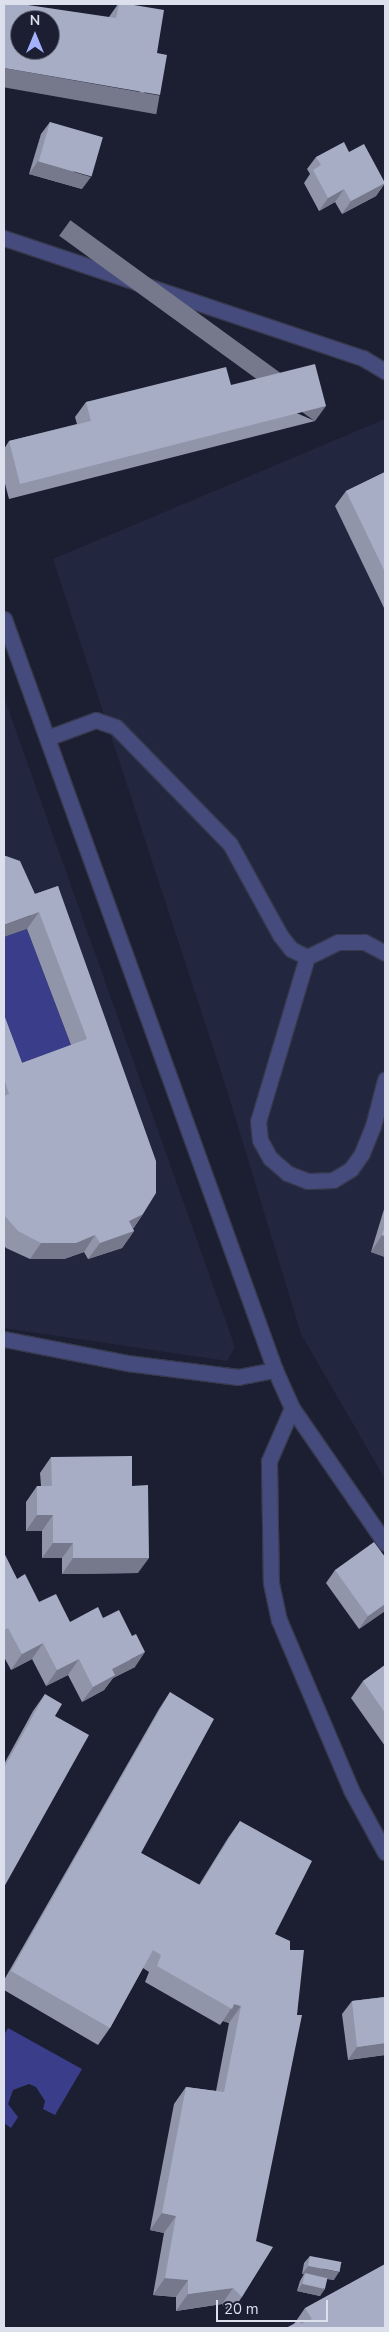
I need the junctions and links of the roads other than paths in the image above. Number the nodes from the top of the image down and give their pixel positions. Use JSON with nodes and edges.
{"nodes":[{"id":1,"x":4,"y":238,"type":"edge"},
{"id":2,"x":385,"y":371,"type":"edge"},
{"id":3,"x":4,"y":619,"type":"edge"},
{"id":4,"x":47,"y":738,"type":"junction"},
{"id":5,"x":385,"y":953,"type":"edge"},
{"id":6,"x":307,"y":957,"type":"junction"},
{"id":7,"x":385,"y":1080,"type":"edge"},
{"id":8,"x":4,"y":1339,"type":"edge"},
{"id":9,"x":275,"y":1370,"type":"junction"},
{"id":10,"x":292,"y":1408,"type":"junction"},
{"id":11,"x":385,"y":1543,"type":"edge"},
{"id":12,"x":385,"y":1852,"type":"edge"}],
"edges":[{"from":1,"to":2,"type":"street"},
{"from":3,"to":4,"type":"street"},
{"from":4,"to":6,"type":"street"},
{"from":4,"to":9,"type":"street"},
{"from":5,"to":6,"type":"street"},
{"from":6,"to":7,"type":"street"},
{"from":8,"to":9,"type":"street"},
{"from":9,"to":10,"type":"street"},
{"from":10,"to":11,"type":"street"},
{"from":10,"to":12,"type":"street"}]}
